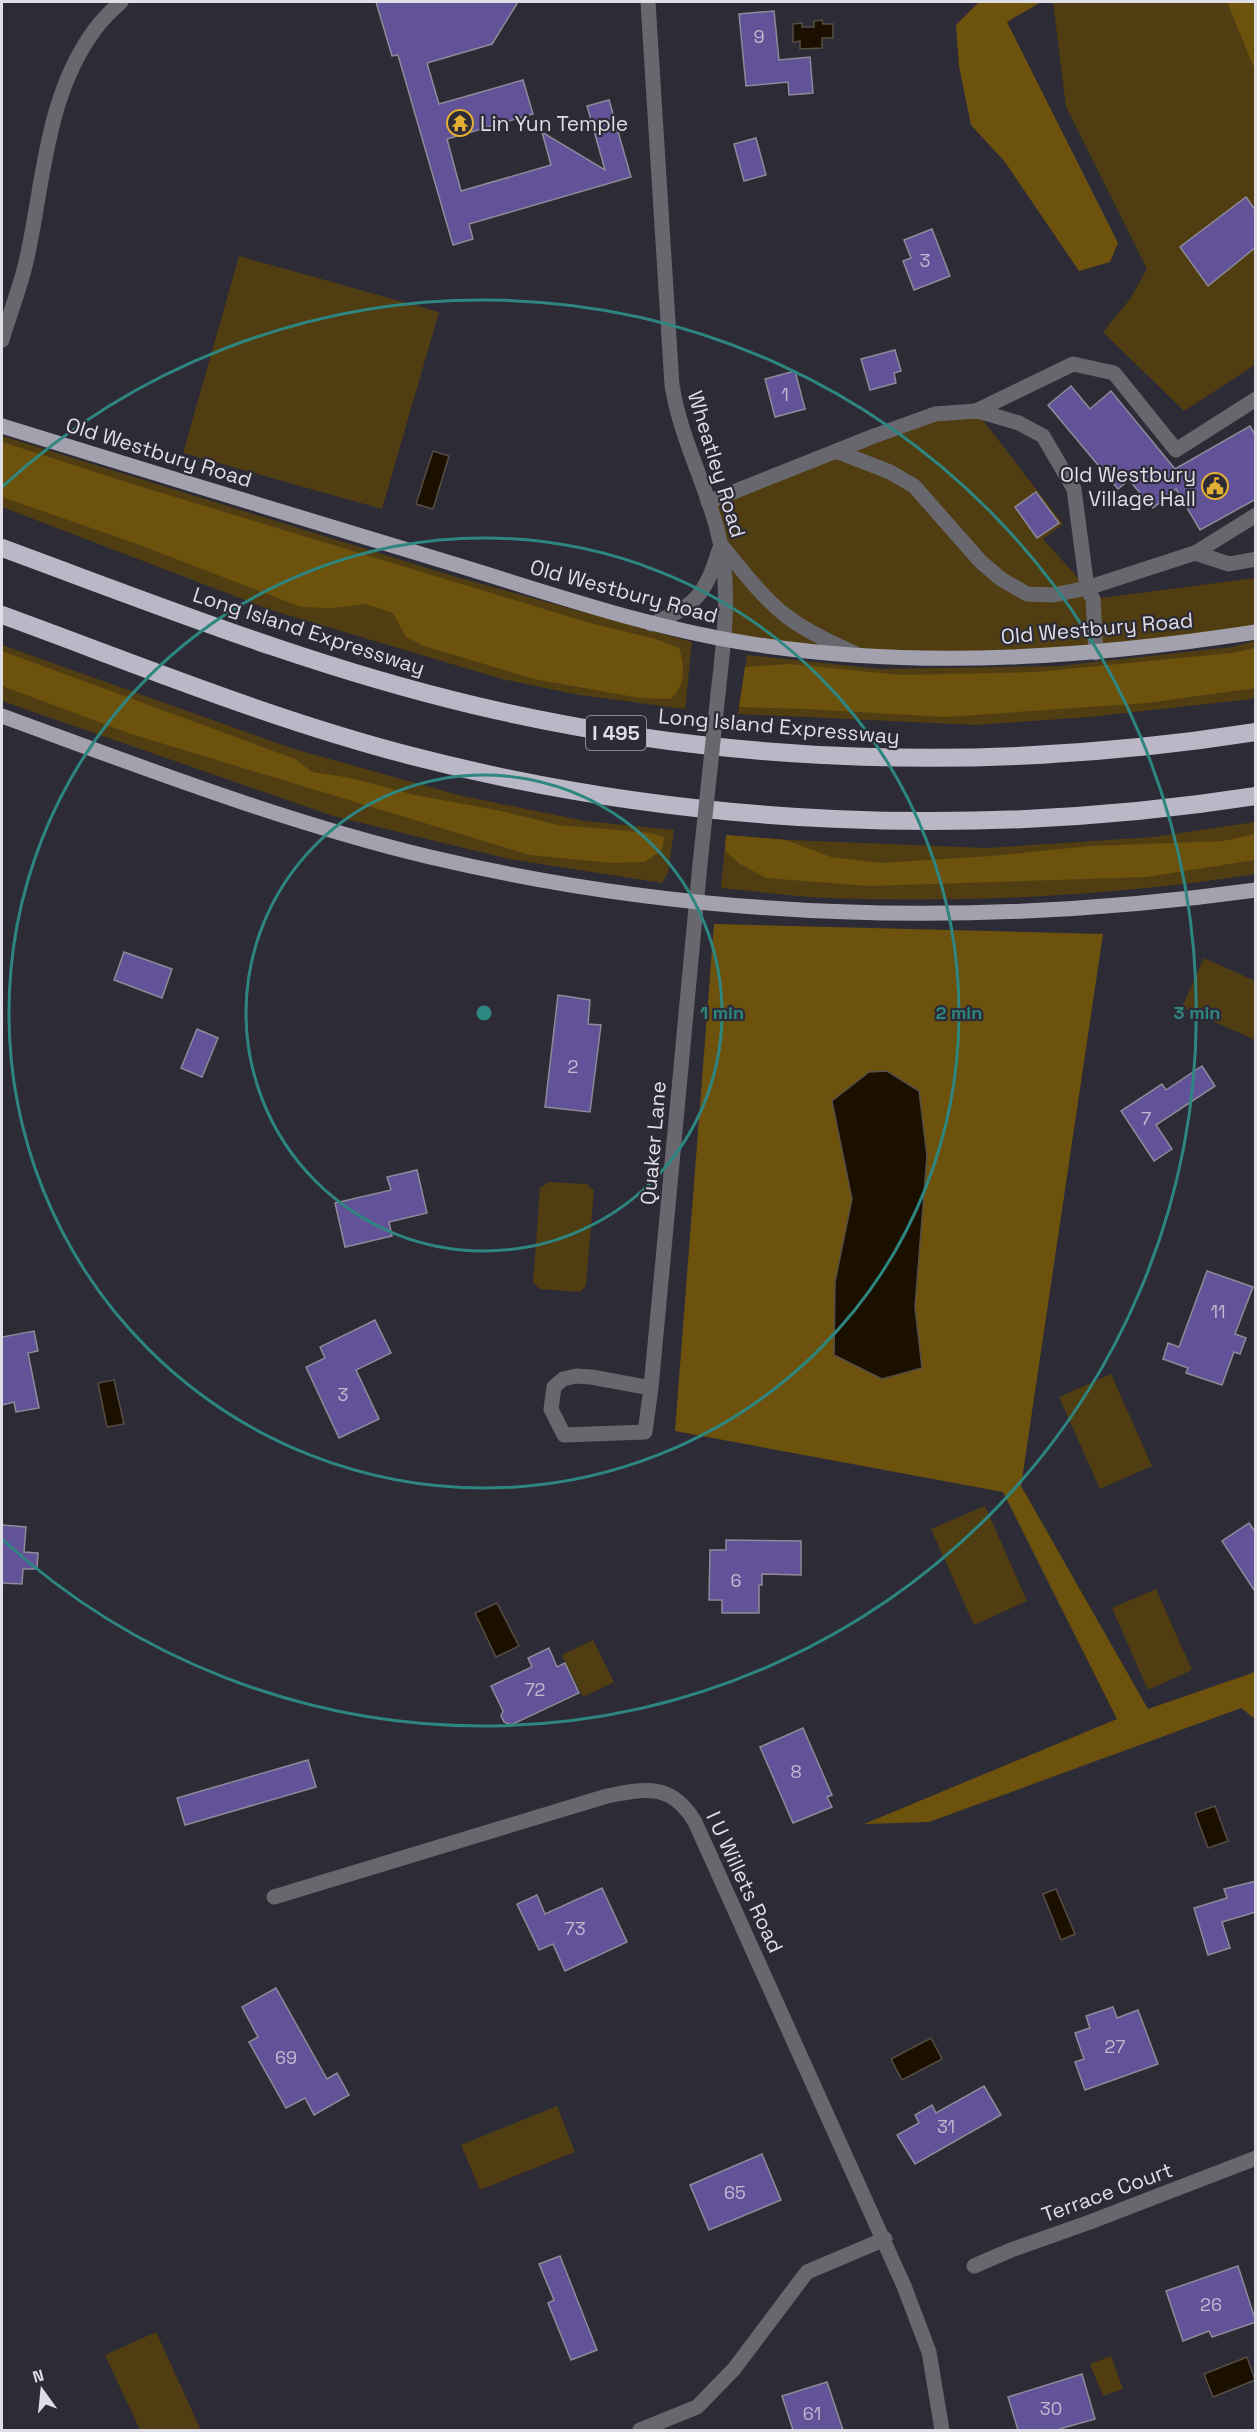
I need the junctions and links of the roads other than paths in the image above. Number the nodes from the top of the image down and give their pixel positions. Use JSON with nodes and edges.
{"nodes":[{"id":1,"x":121,"y":2,"type":"edge"},
{"id":2,"x":648,"y":2,"type":"edge"},
{"id":3,"x":2,"y":340,"type":"edge"},
{"id":4,"x":1256,"y":399,"type":"edge"},
{"id":5,"x":976,"y":411,"type":"junction"},
{"id":6,"x":2,"y":426,"type":"edge"},
{"id":7,"x":836,"y":451,"type":"junction"},
{"id":8,"x":708,"y":502,"type":"junction"},
{"id":9,"x":1256,"y":515,"type":"edge"},
{"id":10,"x":721,"y":544,"type":"junction"},
{"id":11,"x":2,"y":548,"type":"edge"},
{"id":12,"x":1195,"y":553,"type":"junction"},
{"id":13,"x":1256,"y":560,"type":"edge"},
{"id":14,"x":1087,"y":588,"type":"junction"},
{"id":15,"x":2,"y":615,"type":"edge"},
{"id":16,"x":651,"y":624,"type":"junction"},
{"id":17,"x":1256,"y":632,"type":"edge"},
{"id":18,"x":724,"y":640,"type":"junction"},
{"id":19,"x":1096,"y":653,"type":"junction"},
{"id":20,"x":861,"y":656,"type":"junction"},
{"id":21,"x":2,"y":716,"type":"edge"},
{"id":22,"x":1256,"y":732,"type":"edge"},
{"id":23,"x":1256,"y":796,"type":"edge"},
{"id":24,"x":1256,"y":890,"type":"edge"},
{"id":25,"x":697,"y":902,"type":"junction"},
{"id":26,"x":651,"y":1388,"type":"junction"},
{"id":27,"x":274,"y":1897,"type":"dead end"},
{"id":28,"x":1256,"y":2158,"type":"edge"},
{"id":29,"x":885,"y":2239,"type":"junction"},
{"id":30,"x":974,"y":2266,"type":"dead end"},
{"id":31,"x":640,"y":2430,"type":"edge"},
{"id":32,"x":942,"y":2430,"type":"edge"}],
"edges":[{"from":1,"to":3,"type":"street"},
{"from":2,"to":8,"type":"street","name":"Wheatley Road"},
{"from":4,"to":5,"type":"street"},
{"from":5,"to":7,"type":"street"},
{"from":5,"to":14,"type":"street"},
{"from":6,"to":16,"type":"main road","name":"Old Westbury Road"},
{"from":7,"to":8,"type":"street"},
{"from":7,"to":14,"type":"street"},
{"from":8,"to":10,"type":"street","name":"Wheatley Road"},
{"from":9,"to":12,"type":"street"},
{"from":10,"to":16,"type":"street"},
{"from":10,"to":18,"type":"street","name":"Wheatley Road"},
{"from":10,"to":20,"type":"street"},
{"from":11,"to":22,"type":"highway","name":"Long Island Expressway","number":"I 495"},
{"from":12,"to":13,"type":"street"},
{"from":12,"to":14,"type":"street"},
{"from":14,"to":19,"type":"street"},
{"from":15,"to":23,"type":"highway"},
{"from":16,"to":18,"type":"main road","name":"Old Westbury Road"},
{"from":17,"to":19,"type":"main road","name":"Old Westbury Road"},
{"from":18,"to":20,"type":"main road","name":"Old Westbury Road"},
{"from":18,"to":25,"type":"street","name":"Wheatley Road","bridge":true},
{"from":19,"to":20,"type":"main road","name":"Old Westbury Road"},
{"from":21,"to":25,"type":"main road"},
{"from":24,"to":25,"type":"main road"},
{"from":25,"to":26,"type":"street","name":"Quaker Lane"},
{"from":26,"to":26,"type":"street","name":"Quaker Lane"},
{"from":27,"to":29,"type":"street","name":"I U Willets Road"},
{"from":28,"to":30,"type":"street","name":"Terrace Court"},
{"from":29,"to":31,"type":"street"},
{"from":29,"to":32,"type":"street","name":"I U Willets Road"}]}
